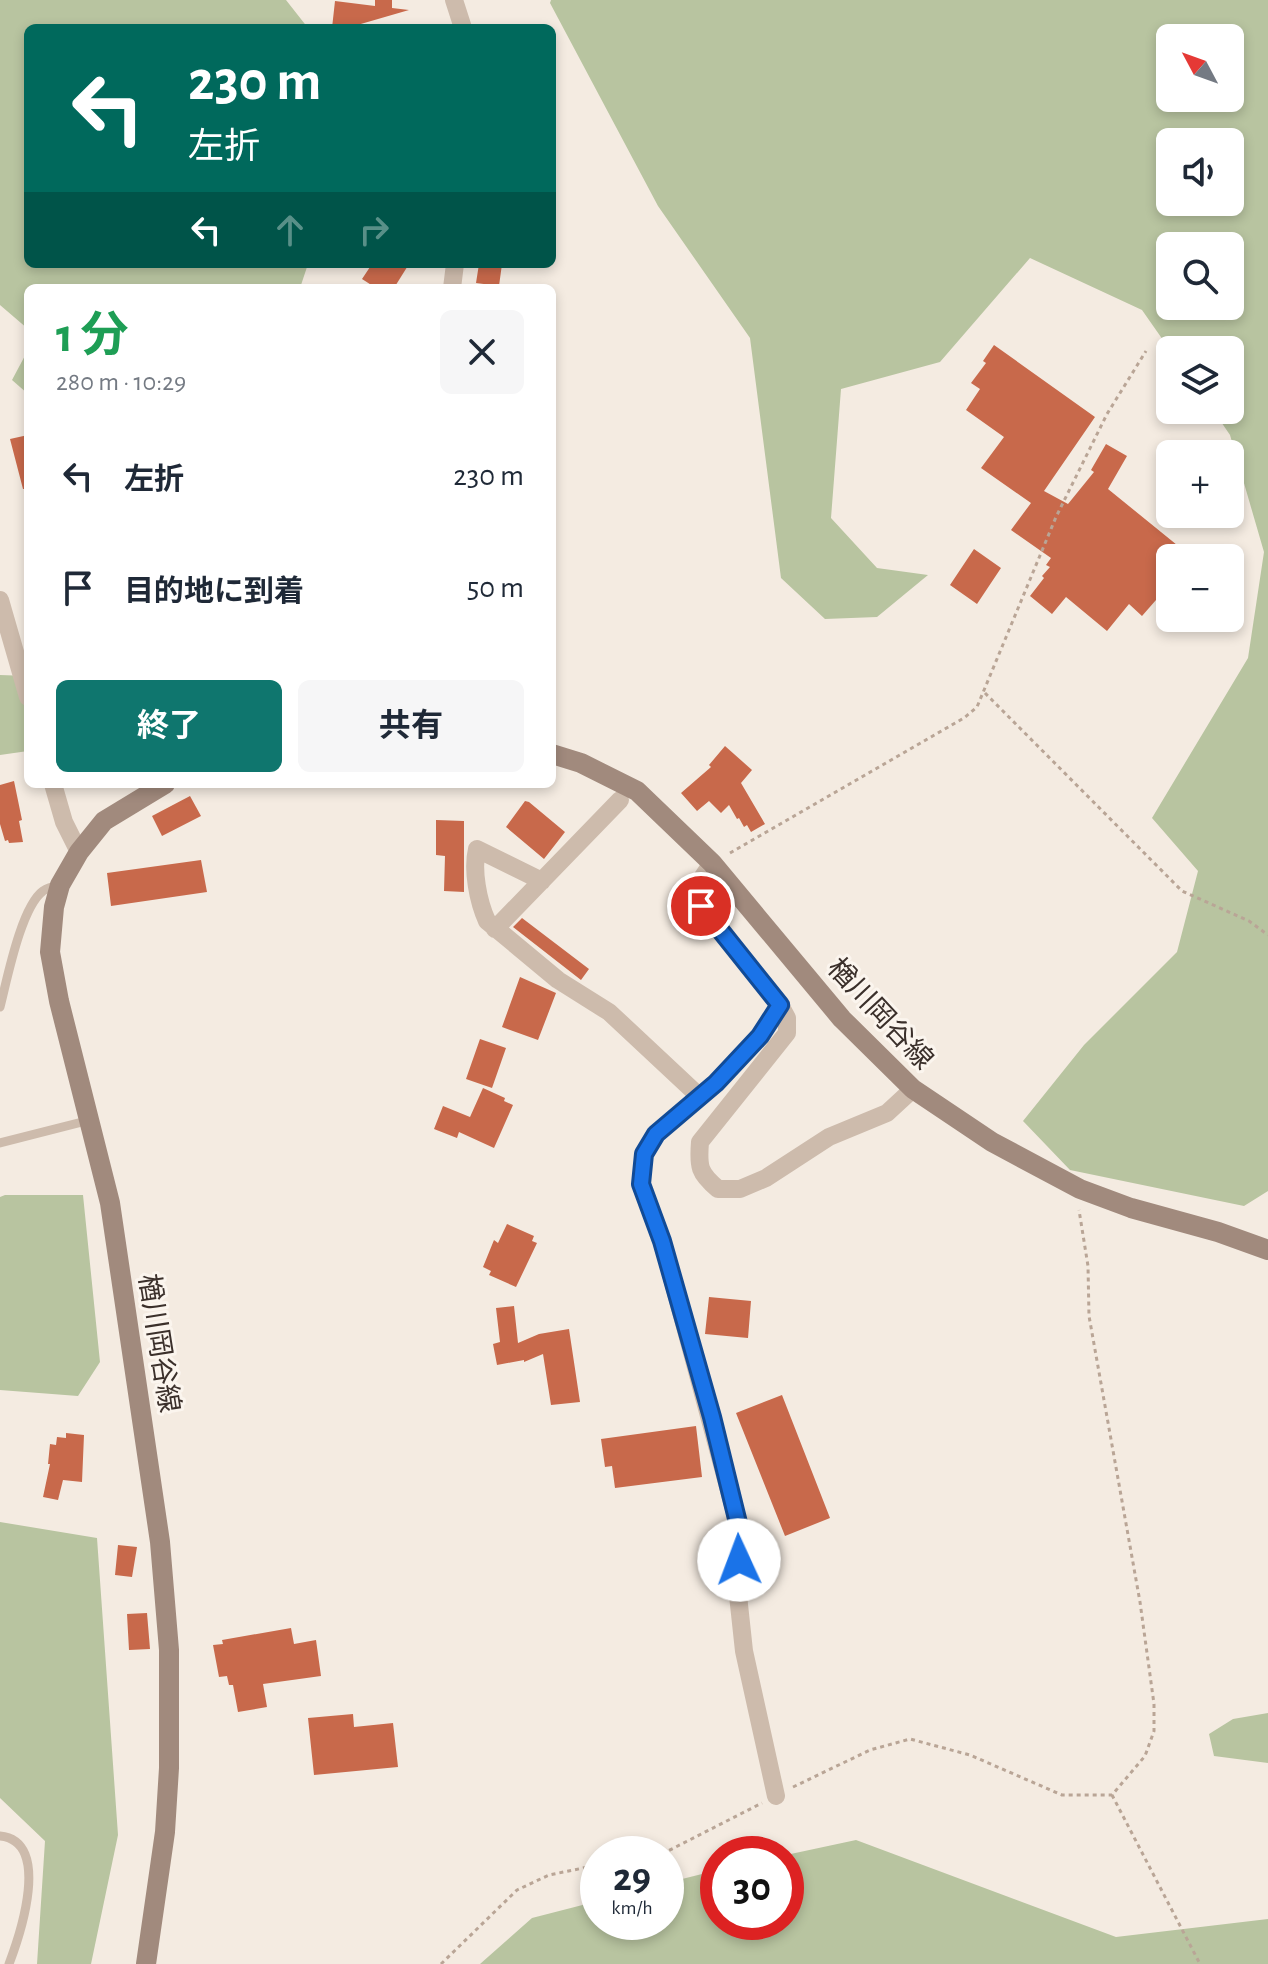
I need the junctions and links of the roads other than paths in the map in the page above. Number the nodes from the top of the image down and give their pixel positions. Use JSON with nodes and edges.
{"nodes":[{"id":1,"x":454,"y":0,"type":"edge"},
{"id":2,"x":462,"y":24,"type":"edge"},
{"id":3,"x":0,"y":600,"type":"edge"},
{"id":4,"x":24,"y":683,"type":"edge"},
{"id":5,"x":556,"y":755,"type":"edge"},
{"id":6,"x":54,"y":788,"type":"edge"},
{"id":7,"x":158,"y":788,"type":"edge"},
{"id":8,"x":620,"y":800,"type":"dead end"},
{"id":9,"x":79,"y":852,"type":"junction"},
{"id":10,"x":712,"y":863,"type":"junction"},
{"id":11,"x":542,"y":881,"type":"junction"},
{"id":12,"x":60,"y":885,"type":"junction"},
{"id":13,"x":495,"y":929,"type":"junction"},
{"id":14,"x":780,"y":1005,"type":"junction"},
{"id":15,"x":0,"y":1007,"type":"edge"},
{"id":16,"x":913,"y":1089,"type":"junction"},
{"id":17,"x":700,"y":1097,"type":"junction"},
{"id":18,"x":90,"y":1120,"type":"junction"},
{"id":19,"x":0,"y":1143,"type":"edge"},
{"id":20,"x":1268,"y":1250,"type":"edge"},
{"id":21,"x":776,"y":1796,"type":"road end"},
{"id":22,"x":0,"y":1836,"type":"edge"},
{"id":23,"x":9,"y":1964,"type":"edge"},
{"id":24,"x":146,"y":1964,"type":"edge"}],
"edges":[{"from":1,"to":2,"type":"street"},
{"from":3,"to":4,"type":"street"},
{"from":5,"to":10,"type":"main road","name":"楢川岡谷線"},
{"from":6,"to":9,"type":"street"},
{"from":7,"to":9,"type":"main road","name":"楢川岡谷線"},
{"from":8,"to":11,"type":"street"},
{"from":9,"to":12,"type":"main road","name":"楢川岡谷線"},
{"from":10,"to":14,"type":"street"},
{"from":10,"to":16,"type":"main road","name":"楢川岡谷線"},
{"from":11,"to":13,"type":"street"},
{"from":11,"to":13,"type":"street"},
{"from":12,"to":15,"type":"lane"},
{"from":12,"to":18,"type":"main road","name":"楢川岡谷線"},
{"from":13,"to":17,"type":"street"},
{"from":14,"to":16,"type":"street"},
{"from":14,"to":17,"type":"street"},
{"from":16,"to":20,"type":"main road","name":"楢川岡谷線"},
{"from":17,"to":21,"type":"street"},
{"from":18,"to":19,"type":"lane"},
{"from":18,"to":24,"type":"main road","name":"楢川岡谷線"},
{"from":22,"to":23,"type":"lane"}]}
